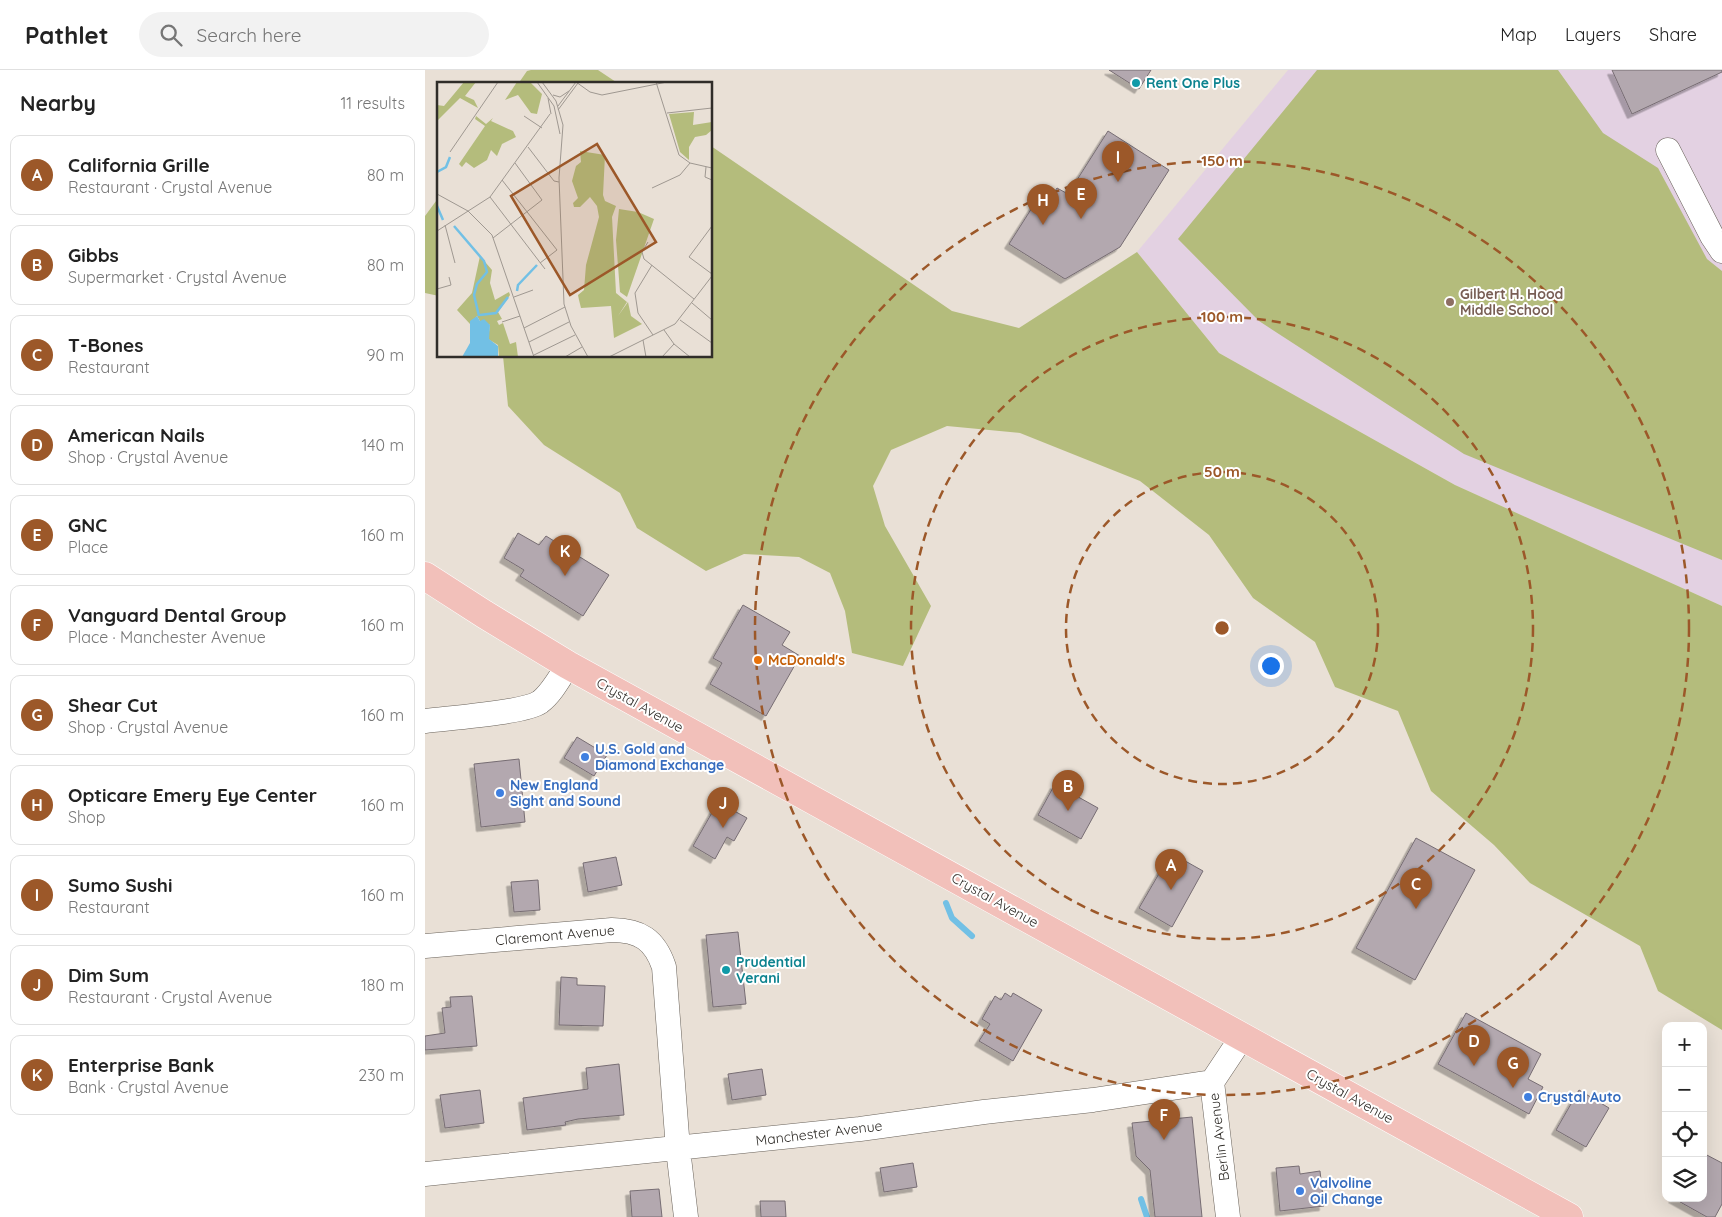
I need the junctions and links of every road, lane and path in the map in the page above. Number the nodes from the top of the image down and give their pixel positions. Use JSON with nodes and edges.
{"nodes":[{"id":1,"x":1667,"y":150,"type":"dead end"},
{"id":2,"x":1722,"y":251,"type":"edge"},
{"id":3,"x":425,"y":576,"type":"edge"},
{"id":4,"x":568,"y":665,"type":"junction"},
{"id":5,"x":425,"y":721,"type":"edge"},
{"id":6,"x":425,"y":946,"type":"edge"},
{"id":7,"x":1242,"y":1036,"type":"junction"},
{"id":8,"x":1212,"y":1082,"type":"junction"},
{"id":9,"x":678,"y":1149,"type":"junction"},
{"id":10,"x":425,"y":1174,"type":"edge"},
{"id":11,"x":686,"y":1217,"type":"edge"},
{"id":12,"x":1228,"y":1217,"type":"edge"},
{"id":13,"x":1569,"y":1217,"type":"edge"}],
"edges":[{"from":1,"to":2,"type":"street"},
{"from":3,"to":4,"type":"main road","name":"Crystal Avenue"},
{"from":4,"to":5,"type":"street"},
{"from":4,"to":7,"type":"main road","name":"Crystal Avenue"},
{"from":6,"to":9,"type":"street","name":"Claremont Avenue"},
{"from":7,"to":8,"type":"street","name":"Berlin Avenue"},
{"from":7,"to":13,"type":"main road","name":"Crystal Avenue"},
{"from":8,"to":9,"type":"street","name":"Manchester Avenue"},
{"from":8,"to":12,"type":"street","name":"Berlin Avenue"},
{"from":9,"to":10,"type":"street","name":"Manchester Avenue"},
{"from":9,"to":11,"type":"street","name":"Claremont Avenue"}]}
